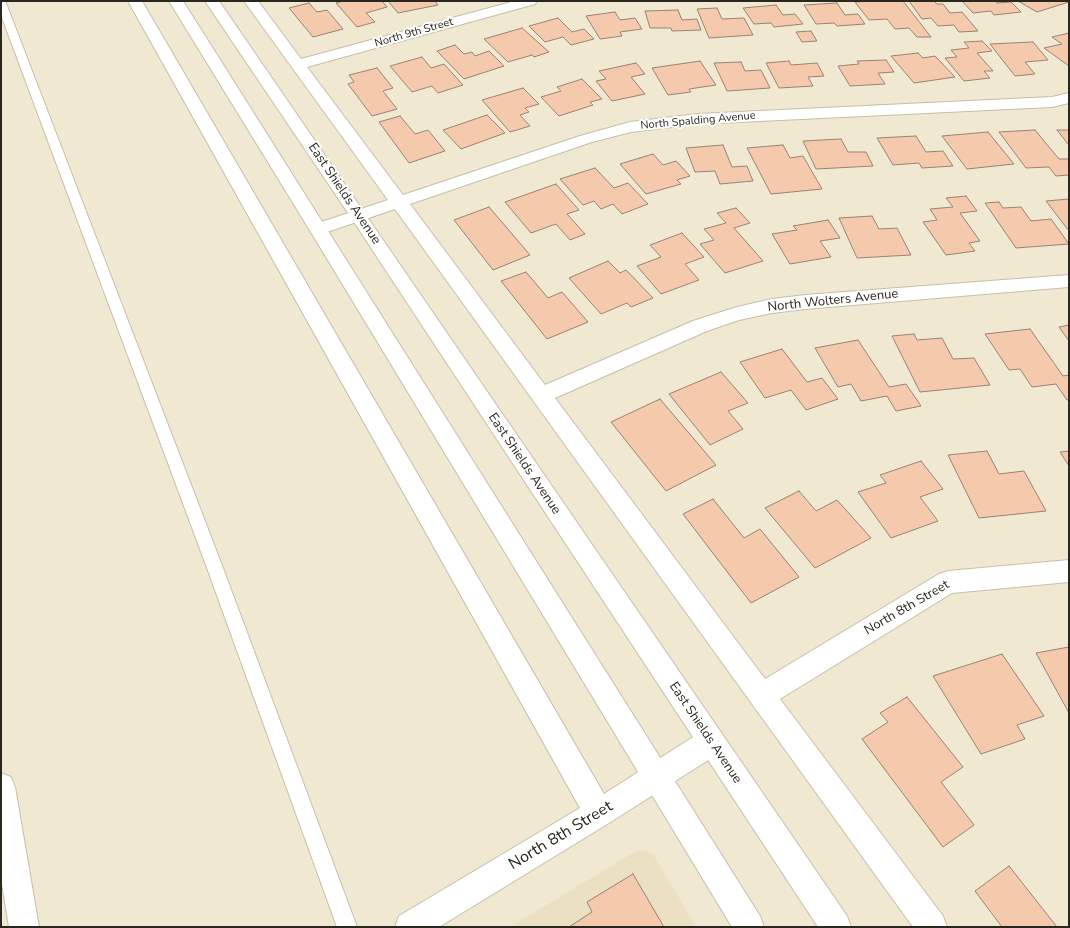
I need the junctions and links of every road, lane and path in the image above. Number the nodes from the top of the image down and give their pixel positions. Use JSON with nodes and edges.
{"nodes":[{"id":1,"x":135,"y":1,"type":"edge"},
{"id":2,"x":176,"y":1,"type":"edge"},
{"id":3,"x":212,"y":1,"type":"edge"},
{"id":4,"x":251,"y":1,"type":"edge"},
{"id":5,"x":530,"y":1,"type":"edge"},
{"id":6,"x":1,"y":3,"type":"edge"},
{"id":7,"x":298,"y":65,"type":"junction"},
{"id":8,"x":1069,"y":98,"type":"edge"},
{"id":9,"x":400,"y":202,"type":"junction"},
{"id":10,"x":358,"y":215,"type":"junction"},
{"id":11,"x":318,"y":229,"type":"junction"},
{"id":12,"x":1069,"y":281,"type":"edge"},
{"id":13,"x":541,"y":395,"type":"junction"},
{"id":14,"x":1069,"y":571,"type":"edge"},
{"id":15,"x":761,"y":696,"type":"junction"},
{"id":16,"x":711,"y":742,"type":"junction"},
{"id":17,"x":656,"y":777,"type":"junction"},
{"id":18,"x":1,"y":787,"type":"edge"},
{"id":19,"x":599,"y":813,"type":"junction"},
{"id":20,"x":24,"y":927,"type":"edge"},
{"id":21,"x":347,"y":927,"type":"edge"},
{"id":22,"x":410,"y":927,"type":"edge"},
{"id":23,"x":749,"y":927,"type":"edge"},
{"id":24,"x":836,"y":927,"type":"edge"},
{"id":25,"x":932,"y":927,"type":"edge"}],
"edges":[{"from":1,"to":19,"type":"street"},
{"from":2,"to":11,"type":"street"},
{"from":3,"to":10,"type":"street","name":"East Shields Avenue"},
{"from":4,"to":7,"type":"street"},
{"from":5,"to":7,"type":"street","name":"North 9th Street"},
{"from":6,"to":21,"type":"lane"},
{"from":7,"to":9,"type":"street"},
{"from":8,"to":9,"type":"street","name":"North Spalding Avenue"},
{"from":9,"to":10,"type":"street","name":"North Spalding Avenue"},
{"from":9,"to":13,"type":"street"},
{"from":10,"to":11,"type":"street","name":"North Spalding Avenue"},
{"from":10,"to":16,"type":"street","name":"East Shields Avenue"},
{"from":11,"to":17,"type":"street"},
{"from":12,"to":13,"type":"street","name":"North Wolters Avenue"},
{"from":13,"to":15,"type":"street"},
{"from":14,"to":15,"type":"street","name":"North 8th Street"},
{"from":15,"to":25,"type":"street"},
{"from":16,"to":17,"type":"street","name":"North 8th Street"},
{"from":16,"to":24,"type":"street","name":"East Shields Avenue"},
{"from":17,"to":19,"type":"street","name":"North 8th Street"},
{"from":17,"to":23,"type":"street"},
{"from":18,"to":20,"type":"street"},
{"from":19,"to":22,"type":"street","name":"North 8th Street"}]}
